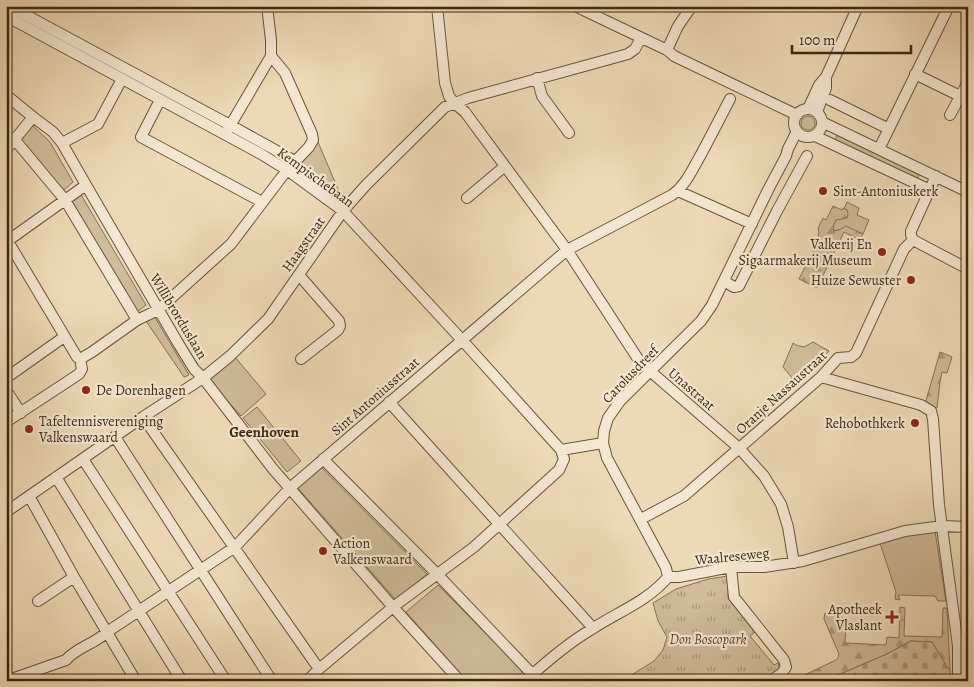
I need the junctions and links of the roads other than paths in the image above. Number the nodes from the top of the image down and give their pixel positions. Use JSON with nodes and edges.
{"nodes":[{"id":1,"x":9,"y":6,"type":"edge"},
{"id":2,"x":267,"y":6,"type":"edge"},
{"id":3,"x":437,"y":6,"type":"edge"},
{"id":4,"x":575,"y":6,"type":"edge"},
{"id":5,"x":692,"y":6,"type":"edge"},
{"id":6,"x":858,"y":6,"type":"edge"},
{"id":7,"x":949,"y":6,"type":"edge"},
{"id":8,"x":6,"y":16,"type":"edge"},
{"id":9,"x":641,"y":38,"type":"junction"},
{"id":10,"x":667,"y":50,"type":"junction"},
{"id":11,"x":271,"y":56,"type":"junction"},
{"id":12,"x":915,"y":74,"type":"junction"},
{"id":13,"x":538,"y":78,"type":"junction"},
{"id":14,"x":122,"y":79,"type":"junction"},
{"id":15,"x":968,"y":82,"type":"edge"},
{"id":16,"x":6,"y":95,"type":"edge"},
{"id":17,"x":960,"y":96,"type":"junction"},
{"id":18,"x":730,"y":99,"type":"dead end"},
{"id":19,"x":160,"y":100,"type":"junction"},
{"id":20,"x":830,"y":100,"type":"dead end"},
{"id":21,"x":454,"y":103,"type":"junction"},
{"id":22,"x":812,"y":110,"type":"junction"},
{"id":23,"x":797,"y":115,"type":"junction"},
{"id":24,"x":950,"y":115,"type":"dead end"},
{"id":25,"x":33,"y":117,"type":"junction"},
{"id":26,"x":822,"y":122,"type":"junction"},
{"id":27,"x":889,"y":129,"type":"junction"},
{"id":28,"x":228,"y":130,"type":"junction"},
{"id":29,"x":569,"y":134,"type":"dead end"},
{"id":30,"x":800,"y":134,"type":"junction"},
{"id":31,"x":814,"y":136,"type":"junction"},
{"id":32,"x":15,"y":140,"type":"junction"},
{"id":33,"x":62,"y":143,"type":"junction"},
{"id":34,"x":879,"y":149,"type":"junction"},
{"id":35,"x":6,"y":150,"type":"edge"},
{"id":36,"x":807,"y":156,"type":"dead end"},
{"id":37,"x":295,"y":161,"type":"junction"},
{"id":38,"x":505,"y":166,"type":"junction"},
{"id":39,"x":287,"y":170,"type":"junction"},
{"id":40,"x":936,"y":176,"type":"junction"},
{"id":41,"x":86,"y":186,"type":"junction"},
{"id":42,"x":930,"y":190,"type":"junction"},
{"id":43,"x":678,"y":191,"type":"junction"},
{"id":44,"x":968,"y":192,"type":"edge"},
{"id":45,"x":467,"y":198,"type":"dead end"},
{"id":46,"x":65,"y":200,"type":"junction"},
{"id":47,"x":262,"y":202,"type":"junction"},
{"id":48,"x":763,"y":202,"type":"junction"},
{"id":49,"x":343,"y":211,"type":"junction"},
{"id":50,"x":778,"y":211,"type":"junction"},
{"id":51,"x":752,"y":224,"type":"junction"},
{"id":52,"x":7,"y":240,"type":"edge"},
{"id":53,"x":913,"y":240,"type":"junction"},
{"id":54,"x":567,"y":250,"type":"junction"},
{"id":55,"x":968,"y":269,"type":"edge"},
{"id":56,"x":300,"y":275,"type":"junction"},
{"id":57,"x":724,"y":281,"type":"junction"},
{"id":58,"x":158,"y":310,"type":"junction"},
{"id":59,"x":137,"y":320,"type":"junction"},
{"id":60,"x":64,"y":337,"type":"junction"},
{"id":61,"x":462,"y":340,"type":"junction"},
{"id":62,"x":80,"y":359,"type":"junction"},
{"id":63,"x":301,"y":359,"type":"dead end"},
{"id":64,"x":650,"y":371,"type":"junction"},
{"id":65,"x":821,"y":377,"type":"junction"},
{"id":66,"x":6,"y":378,"type":"edge"},
{"id":67,"x":203,"y":378,"type":"junction"},
{"id":68,"x":6,"y":390,"type":"edge"},
{"id":69,"x":388,"y":402,"type":"junction"},
{"id":70,"x":21,"y":413,"type":"junction"},
{"id":71,"x":144,"y":417,"type":"junction"},
{"id":72,"x":6,"y":422,"type":"edge"},
{"id":73,"x":115,"y":437,"type":"junction"},
{"id":74,"x":603,"y":443,"type":"junction"},
{"id":75,"x":739,"y":448,"type":"junction"},
{"id":76,"x":561,"y":450,"type":"junction"},
{"id":77,"x":83,"y":459,"type":"junction"},
{"id":78,"x":323,"y":459,"type":"junction"},
{"id":79,"x":56,"y":477,"type":"junction"},
{"id":80,"x":290,"y":488,"type":"junction"},
{"id":81,"x":29,"y":496,"type":"junction"},
{"id":82,"x":6,"y":512,"type":"edge"},
{"id":83,"x":640,"y":519,"type":"junction"},
{"id":84,"x":499,"y":523,"type":"junction"},
{"id":85,"x":942,"y":526,"type":"junction"},
{"id":86,"x":968,"y":527,"type":"edge"},
{"id":87,"x":235,"y":547,"type":"junction"},
{"id":88,"x":794,"y":563,"type":"junction"},
{"id":89,"x":731,"y":567,"type":"junction"},
{"id":90,"x":200,"y":570,"type":"junction"},
{"id":91,"x":437,"y":574,"type":"junction"},
{"id":92,"x":74,"y":577,"type":"junction"},
{"id":93,"x":668,"y":577,"type":"junction"},
{"id":94,"x":169,"y":591,"type":"junction"},
{"id":95,"x":38,"y":601,"type":"dead end"},
{"id":96,"x":393,"y":607,"type":"junction"},
{"id":97,"x":139,"y":611,"type":"junction"},
{"id":98,"x":593,"y":628,"type":"junction"},
{"id":99,"x":107,"y":632,"type":"junction"},
{"id":100,"x":319,"y":669,"type":"junction"},
{"id":101,"x":529,"y":678,"type":"edge"},
{"id":102,"x":6,"y":681,"type":"edge"},
{"id":103,"x":136,"y":681,"type":"edge"},
{"id":104,"x":182,"y":681,"type":"edge"},
{"id":105,"x":226,"y":681,"type":"edge"},
{"id":106,"x":272,"y":681,"type":"edge"},
{"id":107,"x":307,"y":681,"type":"edge"},
{"id":108,"x":460,"y":681,"type":"edge"},
{"id":109,"x":771,"y":681,"type":"edge"},
{"id":110,"x":958,"y":681,"type":"edge"}],
"edges":[{"from":1,"to":28,"type":"street"},
{"from":2,"to":11,"type":"street"},
{"from":3,"to":21,"type":"street"},
{"from":4,"to":9,"type":"street"},
{"from":5,"to":10,"type":"street"},
{"from":6,"to":22,"type":"street"},
{"from":7,"to":12,"type":"street"},
{"from":8,"to":14,"type":"street","name":"Kempischebaan"},
{"from":9,"to":10,"type":"street"},
{"from":9,"to":13,"type":"street","name":"Haagstraat"},
{"from":10,"to":23,"type":"street"},
{"from":11,"to":28,"type":"street"},
{"from":11,"to":37,"type":"street"},
{"from":12,"to":17,"type":"street"},
{"from":12,"to":27,"type":"street"},
{"from":13,"to":21,"type":"street","name":"Haagstraat"},
{"from":13,"to":29,"type":"street"},
{"from":14,"to":19,"type":"street","name":"Kempischebaan"},
{"from":14,"to":33,"type":"street"},
{"from":15,"to":17,"type":"street"},
{"from":16,"to":25,"type":"street","name":"Willibrorduslaan"},
{"from":17,"to":24,"type":"street"},
{"from":18,"to":43,"type":"street","name":"Sint Antoniusstraat"},
{"from":19,"to":28,"type":"street","name":"Kempischebaan"},
{"from":19,"to":47,"type":"street"},
{"from":20,"to":27,"type":"street"},
{"from":21,"to":38,"type":"street","name":"Unastraat"},
{"from":21,"to":49,"type":"street","name":"Haagstraat"},
{"from":22,"to":23,"type":"street"},
{"from":22,"to":26,"type":"street"},
{"from":23,"to":30,"type":"street"},
{"from":25,"to":32,"type":"street"},
{"from":25,"to":33,"type":"street","name":"Willibrorduslaan"},
{"from":26,"to":31,"type":"street"},
{"from":26,"to":34,"type":"street"},
{"from":27,"to":34,"type":"street"},
{"from":28,"to":37,"type":"street"},
{"from":28,"to":39,"type":"street","name":"Kempischebaan"},
{"from":30,"to":31,"type":"street"},
{"from":30,"to":48,"type":"street","name":"Carolusdreef"},
{"from":31,"to":42,"type":"street"},
{"from":32,"to":35,"type":"street"},
{"from":32,"to":46,"type":"street"},
{"from":33,"to":41,"type":"street","name":"Willibrorduslaan"},
{"from":34,"to":40,"type":"street"},
{"from":36,"to":50,"type":"street"},
{"from":37,"to":39,"type":"street"},
{"from":38,"to":45,"type":"street"},
{"from":38,"to":54,"type":"street","name":"Unastraat"},
{"from":39,"to":47,"type":"street"},
{"from":39,"to":49,"type":"street","name":"Kempischebaan"},
{"from":40,"to":42,"type":"street","name":"Oranje Nassaustraat"},
{"from":40,"to":44,"type":"street"},
{"from":41,"to":46,"type":"street"},
{"from":41,"to":58,"type":"street","name":"Willibrorduslaan"},
{"from":42,"to":53,"type":"street","name":"Oranje Nassaustraat"},
{"from":43,"to":51,"type":"street"},
{"from":43,"to":54,"type":"street","name":"Sint Antoniusstraat"},
{"from":46,"to":52,"type":"street"},
{"from":46,"to":59,"type":"street"},
{"from":47,"to":58,"type":"street"},
{"from":48,"to":50,"type":"street"},
{"from":48,"to":51,"type":"street","name":"Carolusdreef"},
{"from":49,"to":56,"type":"street","name":"Haagstraat"},
{"from":49,"to":61,"type":"street","name":"Kempischebaan"},
{"from":50,"to":57,"type":"street"},
{"from":51,"to":57,"type":"street","name":"Carolusdreef"},
{"from":52,"to":60,"type":"street"},
{"from":53,"to":55,"type":"street"},
{"from":53,"to":65,"type":"street","name":"Oranje Nassaustraat"},
{"from":54,"to":61,"type":"street","name":"Sint Antoniusstraat"},
{"from":54,"to":64,"type":"street","name":"Unastraat"},
{"from":56,"to":63,"type":"street"},
{"from":56,"to":67,"type":"street","name":"Haagstraat"},
{"from":57,"to":64,"type":"street","name":"Carolusdreef"},
{"from":58,"to":59,"type":"street"},
{"from":58,"to":67,"type":"street","name":"Willibrorduslaan"},
{"from":59,"to":62,"type":"street"},
{"from":60,"to":62,"type":"street"},
{"from":60,"to":66,"type":"street"},
{"from":61,"to":69,"type":"street","name":"Sint Antoniusstraat"},
{"from":61,"to":76,"type":"street","name":"Kempischebaan"},
{"from":62,"to":70,"type":"street"},
{"from":64,"to":74,"type":"street","name":"Carolusdreef"},
{"from":64,"to":75,"type":"street","name":"Unastraat"},
{"from":65,"to":75,"type":"street","name":"Oranje Nassaustraat"},
{"from":65,"to":85,"type":"street"},
{"from":67,"to":71,"type":"street","name":"Haagstraat"},
{"from":67,"to":80,"type":"street","name":"Willibrorduslaan"},
{"from":68,"to":70,"type":"street"},
{"from":69,"to":78,"type":"street","name":"Sint Antoniusstraat"},
{"from":69,"to":84,"type":"street"},
{"from":70,"to":72,"type":"street"},
{"from":71,"to":73,"type":"street","name":"Haagstraat"},
{"from":71,"to":87,"type":"street"},
{"from":73,"to":77,"type":"street","name":"Haagstraat"},
{"from":73,"to":90,"type":"street"},
{"from":74,"to":76,"type":"street"},
{"from":74,"to":83,"type":"street"},
{"from":75,"to":83,"type":"street","name":"Oranje Nassaustraat"},
{"from":75,"to":88,"type":"street","name":"Unastraat"},
{"from":76,"to":84,"type":"street"},
{"from":77,"to":79,"type":"street","name":"Haagstraat"},
{"from":77,"to":94,"type":"street"},
{"from":78,"to":80,"type":"street","name":"Sint Antoniusstraat"},
{"from":78,"to":91,"type":"street"},
{"from":79,"to":81,"type":"street","name":"Haagstraat"},
{"from":79,"to":97,"type":"street"},
{"from":80,"to":87,"type":"street","name":"Sint Antoniusstraat"},
{"from":80,"to":96,"type":"street","name":"Willibrorduslaan"},
{"from":81,"to":82,"type":"street","name":"Haagstraat"},
{"from":81,"to":92,"type":"street"},
{"from":83,"to":93,"type":"street"},
{"from":84,"to":91,"type":"street"},
{"from":84,"to":98,"type":"street"},
{"from":85,"to":86,"type":"street","name":"Waalreseweg"},
{"from":85,"to":88,"type":"street","name":"Waalreseweg"},
{"from":85,"to":110,"type":"street"},
{"from":87,"to":90,"type":"street","name":"Sint Antoniusstraat"},
{"from":87,"to":100,"type":"street"},
{"from":88,"to":89,"type":"street","name":"Waalreseweg"},
{"from":89,"to":93,"type":"street","name":"Waalreseweg"},
{"from":89,"to":109,"type":"street"},
{"from":90,"to":94,"type":"street","name":"Sint Antoniusstraat"},
{"from":90,"to":106,"type":"street"},
{"from":91,"to":96,"type":"street"},
{"from":91,"to":101,"type":"street"},
{"from":92,"to":95,"type":"street"},
{"from":92,"to":99,"type":"street"},
{"from":93,"to":98,"type":"street"},
{"from":94,"to":97,"type":"street","name":"Sint Antoniusstraat"},
{"from":94,"to":105,"type":"street"},
{"from":96,"to":100,"type":"street"},
{"from":96,"to":108,"type":"street","name":"Willibrorduslaan"},
{"from":97,"to":99,"type":"street","name":"Sint Antoniusstraat"},
{"from":97,"to":104,"type":"street"},
{"from":98,"to":101,"type":"street"},
{"from":99,"to":102,"type":"street","name":"Sint Antoniusstraat"},
{"from":99,"to":103,"type":"street"},
{"from":100,"to":107,"type":"street"}]}
